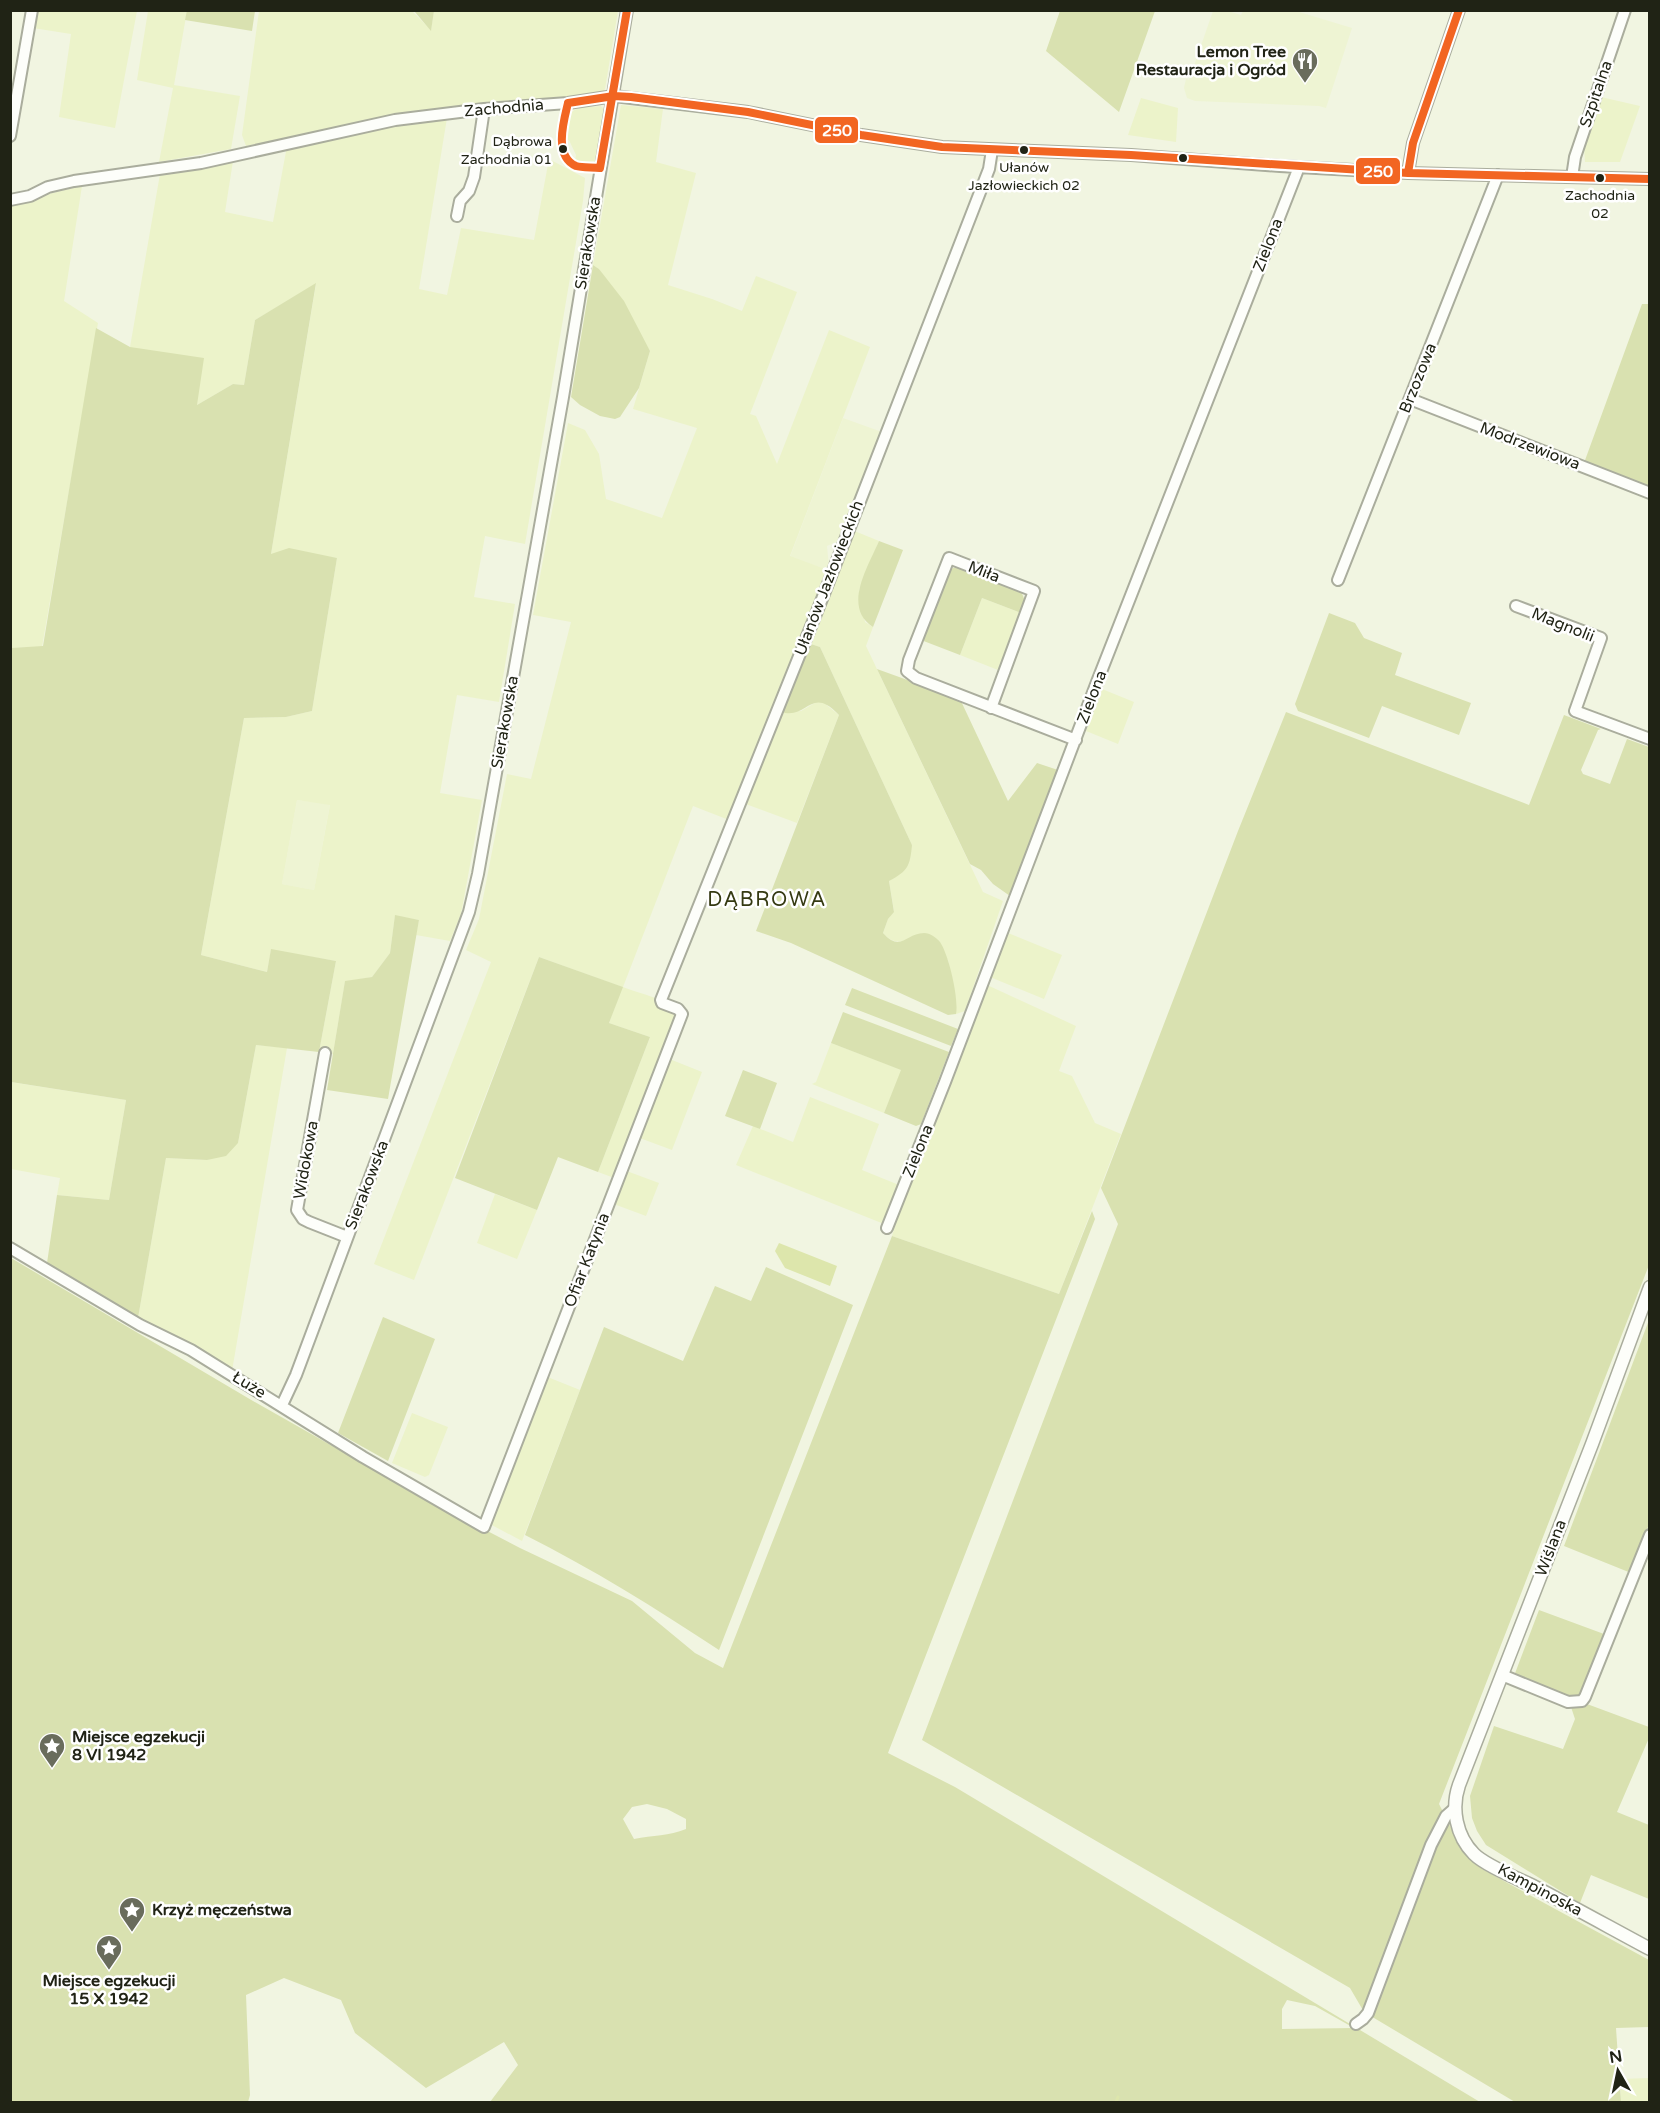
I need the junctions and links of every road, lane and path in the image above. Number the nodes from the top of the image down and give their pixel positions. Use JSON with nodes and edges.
{"nodes":[{"id":1,"x":32,"y":10,"type":"edge"},
{"id":2,"x":627,"y":10,"type":"edge"},
{"id":3,"x":1459,"y":10,"type":"edge"},
{"id":4,"x":1625,"y":10,"type":"edge"},
{"id":5,"x":614,"y":96,"type":"junction"},
{"id":6,"x":484,"y":109,"type":"junction"},
{"id":7,"x":10,"y":136,"type":"edge"},
{"id":8,"x":992,"y":150,"type":"junction"},
{"id":9,"x":1299,"y":167,"type":"junction"},
{"id":10,"x":1408,"y":173,"type":"junction"},
{"id":11,"x":1498,"y":175,"type":"junction"},
{"id":12,"x":1572,"y":177,"type":"junction"},
{"id":13,"x":1650,"y":179,"type":"edge"},
{"id":14,"x":10,"y":200,"type":"edge"},
{"id":15,"x":457,"y":216,"type":"dead end"},
{"id":16,"x":1410,"y":399,"type":"junction"},
{"id":17,"x":1650,"y":493,"type":"edge"},
{"id":18,"x":1338,"y":580,"type":"dead end"},
{"id":19,"x":1516,"y":606,"type":"dead end"},
{"id":20,"x":991,"y":708,"type":"junction"},
{"id":21,"x":1650,"y":739,"type":"edge"},
{"id":22,"x":1076,"y":740,"type":"junction"},
{"id":23,"x":663,"y":1004,"type":"joint"},
{"id":24,"x":325,"y":1053,"type":"dead end"},
{"id":25,"x":887,"y":1228,"type":"dead end"},
{"id":26,"x":347,"y":1237,"type":"junction"},
{"id":27,"x":10,"y":1248,"type":"edge"},
{"id":28,"x":1650,"y":1287,"type":"edge"},
{"id":29,"x":282,"y":1405,"type":"junction"},
{"id":30,"x":484,"y":1527,"type":"joint"},
{"id":31,"x":1650,"y":1535,"type":"edge"},
{"id":32,"x":1502,"y":1675,"type":"junction"},
{"id":33,"x":1454,"y":1809,"type":"junction"},
{"id":34,"x":1650,"y":1949,"type":"edge"},
{"id":35,"x":1356,"y":2024,"type":"dead end"}],
"edges":[{"from":1,"to":7,"type":"street"},
{"from":2,"to":5,"type":"street","name":"Sierakowska"},
{"from":3,"to":10,"type":"street"},
{"from":4,"to":12,"type":"street","name":"Szpitalna"},
{"from":5,"to":6,"type":"street","name":"Zachodnia"},
{"from":5,"to":8,"type":"street","name":"Zachodnia"},
{"from":5,"to":26,"type":"street","name":"Sierakowska"},
{"from":6,"to":14,"type":"street","name":"Zachodnia"},
{"from":6,"to":15,"type":"street"},
{"from":8,"to":9,"type":"street","name":"Zachodnia"},
{"from":8,"to":23,"type":"street","name":"Ułanów Jazłowieckich"},
{"from":9,"to":10,"type":"street","name":"Zachodnia"},
{"from":9,"to":22,"type":"street","name":"Zielona"},
{"from":10,"to":11,"type":"street","name":"Zachodnia"},
{"from":11,"to":12,"type":"street","name":"Zachodnia"},
{"from":11,"to":16,"type":"street","name":"Brzozowa"},
{"from":12,"to":13,"type":"street","name":"Zachodnia"},
{"from":16,"to":17,"type":"street","name":"Modrzewiowa"},
{"from":16,"to":18,"type":"street","name":"Brzozowa"},
{"from":19,"to":21,"type":"street","name":"Magnolii"},
{"from":20,"to":20,"type":"street","name":"Miła"},
{"from":20,"to":22,"type":"street","name":"Miła"},
{"from":22,"to":25,"type":"street","name":"Zielona"},
{"from":23,"to":30,"type":"street","name":"Ofiar Katynia"},
{"from":24,"to":26,"type":"street","name":"Widokowa"},
{"from":26,"to":29,"type":"street","name":"Sierakowska"},
{"from":27,"to":29,"type":"street","name":"Łuże"},
{"from":28,"to":32,"type":"main road","name":"Wiślana"},
{"from":29,"to":30,"type":"street","name":"Łuże"},
{"from":31,"to":32,"type":"street"},
{"from":32,"to":33,"type":"main road","name":"Wiślana"},
{"from":33,"to":34,"type":"main road","name":"Kampinoska"},
{"from":33,"to":35,"type":"street"}]}
